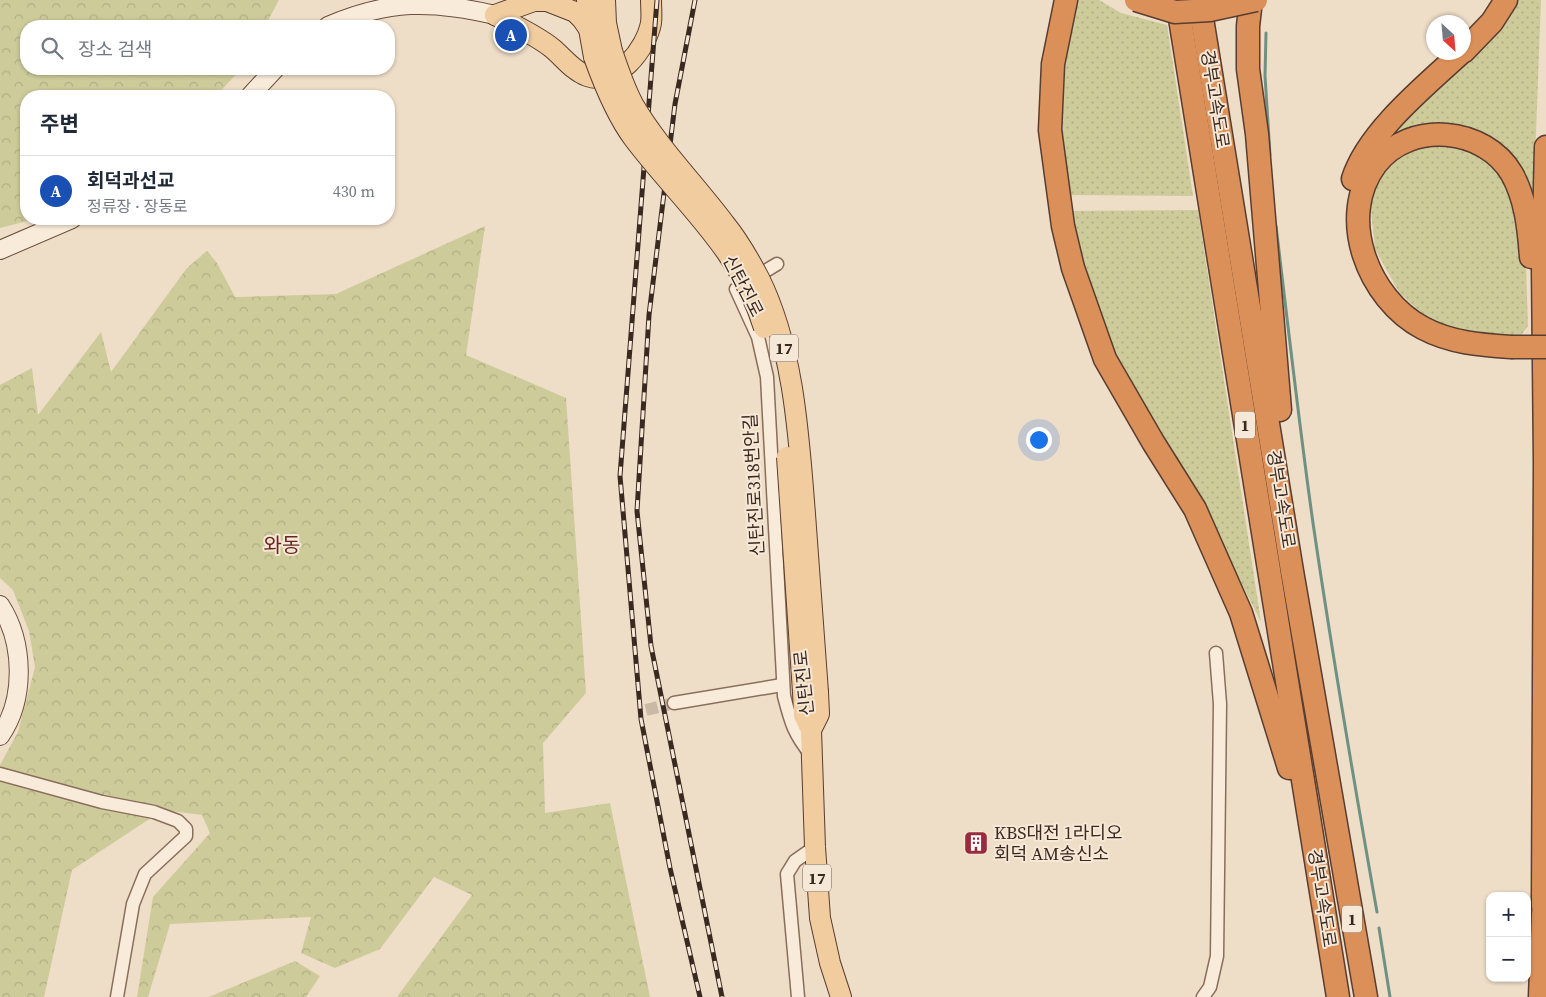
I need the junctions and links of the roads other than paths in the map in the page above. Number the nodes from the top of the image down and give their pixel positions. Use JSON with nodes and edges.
{"nodes":[{"id":1,"x":521,"y":0,"type":"edge"},
{"id":2,"x":587,"y":0,"type":"edge"},
{"id":3,"x":605,"y":0,"type":"edge"},
{"id":4,"x":651,"y":0,"type":"edge"},
{"id":5,"x":1066,"y":0,"type":"edge"},
{"id":6,"x":1136,"y":0,"type":"edge"},
{"id":7,"x":1177,"y":0,"type":"edge"},
{"id":8,"x":1199,"y":0,"type":"edge"},
{"id":9,"x":1251,"y":0,"type":"edge"},
{"id":10,"x":1256,"y":0,"type":"edge"},
{"id":11,"x":1506,"y":0,"type":"edge"},
{"id":12,"x":495,"y":15,"type":"junction"},
{"id":13,"x":340,"y":20,"type":"edge"},
{"id":14,"x":589,"y":30,"type":"junction"},
{"id":15,"x":1471,"y":44,"type":"edge"},
{"id":16,"x":603,"y":54,"type":"junction"},
{"id":17,"x":1455,"y":60,"type":"edge"},
{"id":18,"x":269,"y":75,"type":"edge"},
{"id":19,"x":256,"y":90,"type":"edge"},
{"id":20,"x":1546,"y":147,"type":"edge"},
{"id":21,"x":58,"y":225,"type":"edge"},
{"id":22,"x":0,"y":250,"type":"edge"},
{"id":23,"x":777,"y":264,"type":"dead end"},
{"id":24,"x":1546,"y":347,"type":"edge"},
{"id":25,"x":1513,"y":351,"type":"junction"},
{"id":26,"x":1546,"y":355,"type":"edge"},
{"id":27,"x":1545,"y":462,"type":"junction"},
{"id":28,"x":1292,"y":571,"type":"junction"},
{"id":29,"x":0,"y":605,"type":"edge"},
{"id":30,"x":1216,"y":653,"type":"dead end"},
{"id":31,"x":797,"y":691,"type":"junction"},
{"id":32,"x":674,"y":703,"type":"tunnel mouth"},
{"id":33,"x":0,"y":736,"type":"edge"},
{"id":34,"x":812,"y":756,"type":"junction"},
{"id":35,"x":0,"y":774,"type":"edge"},
{"id":36,"x":815,"y":847,"type":"junction"},
{"id":37,"x":1314,"y":849,"type":"junction"},
{"id":38,"x":1543,"y":906,"type":"junction"},
{"id":39,"x":1546,"y":930,"type":"edge"},
{"id":40,"x":117,"y":997,"type":"edge"},
{"id":41,"x":798,"y":997,"type":"edge"},
{"id":42,"x":841,"y":997,"type":"edge"},
{"id":43,"x":1203,"y":997,"type":"edge"},
{"id":44,"x":1338,"y":997,"type":"edge"},
{"id":45,"x":1366,"y":997,"type":"edge"},
{"id":46,"x":1540,"y":997,"type":"edge"}],
"edges":[{"from":1,"to":12,"type":"main road"},
{"from":2,"to":14,"type":"main road","name":"신탄진로","number":"17"},
{"from":3,"to":16,"type":"main road","name":"신탄진로","number":"17"},
{"from":4,"to":12,"type":"main road"},
{"from":5,"to":37,"type":"highway"},
{"from":6,"to":10,"type":"highway","bridge":true},
{"from":7,"to":37,"type":"highway","name":"경부고속도로","number":"1"},
{"from":8,"to":28,"type":"highway","name":"경부고속도로","number":"1"},
{"from":9,"to":28,"type":"highway"},
{"from":11,"to":15,"type":"highway"},
{"from":12,"to":13,"type":"street"},
{"from":12,"to":14,"type":"main road"},
{"from":14,"to":16,"type":"main road","name":"신탄진로","number":"17"},
{"from":16,"to":31,"type":"main road","name":"신탄진로","number":"17","bridge":true},
{"from":17,"to":25,"type":"highway"},
{"from":18,"to":19,"type":"street"},
{"from":20,"to":27,"type":"highway"},
{"from":21,"to":22,"type":"street"},
{"from":23,"to":31,"type":"street","name":"신탄진로318번안길"},
{"from":24,"to":25,"type":"highway","bridge":true},
{"from":25,"to":26,"type":"highway"},
{"from":25,"to":27,"type":"highway"},
{"from":27,"to":38,"type":"highway"},
{"from":28,"to":45,"type":"highway","name":"경부고속도로","number":"1"},
{"from":29,"to":33,"type":"street"},
{"from":30,"to":43,"type":"street"},
{"from":31,"to":32,"type":"street"},
{"from":31,"to":34,"type":"street","name":"신탄진로318번안길"},
{"from":31,"to":34,"type":"main road","name":"신탄진로","number":"17"},
{"from":34,"to":36,"type":"main road","name":"신탄진로","number":"17"},
{"from":35,"to":40,"type":"street"},
{"from":36,"to":41,"type":"street"},
{"from":36,"to":42,"type":"main road","name":"신탄진로","number":"17"},
{"from":37,"to":44,"type":"highway","name":"경부고속도로","number":"1"},
{"from":38,"to":39,"type":"highway"},
{"from":38,"to":46,"type":"highway"}]}
